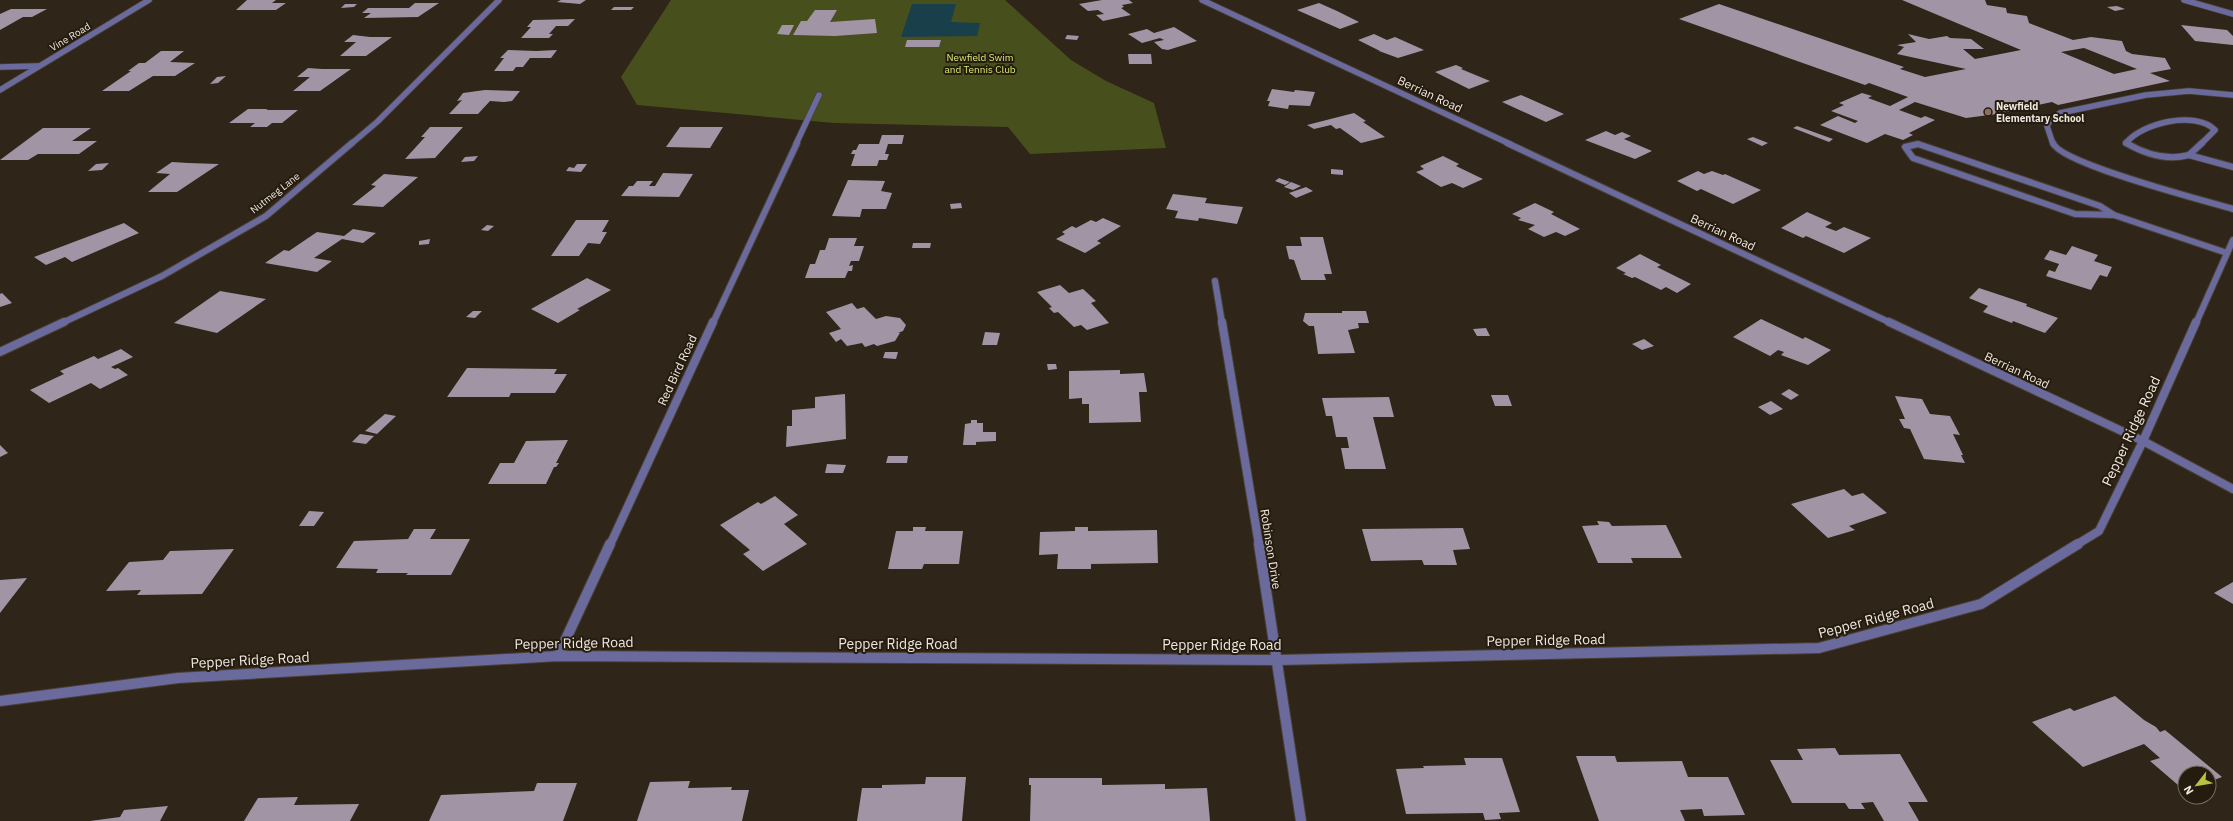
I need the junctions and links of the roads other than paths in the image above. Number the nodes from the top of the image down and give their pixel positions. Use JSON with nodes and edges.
{"nodes":[{"id":1,"x":149,"y":0,"type":"edge"},
{"id":2,"x":499,"y":0,"type":"edge"},
{"id":3,"x":1202,"y":0,"type":"edge"},
{"id":4,"x":2184,"y":0,"type":"edge"},
{"id":5,"x":2233,"y":14,"type":"edge"},
{"id":6,"x":38,"y":66,"type":"junction"},
{"id":7,"x":0,"y":67,"type":"edge"},
{"id":8,"x":0,"y":90,"type":"edge"},
{"id":9,"x":2233,"y":94,"type":"edge"},
{"id":10,"x":819,"y":95,"type":"dead end"},
{"id":11,"x":2189,"y":155,"type":"junction"},
{"id":12,"x":2233,"y":167,"type":"edge"},
{"id":13,"x":2233,"y":209,"type":"edge"},
{"id":14,"x":2114,"y":215,"type":"junction"},
{"id":15,"x":2233,"y":240,"type":"edge"},
{"id":16,"x":2227,"y":253,"type":"junction"},
{"id":17,"x":1215,"y":281,"type":"dead end"},
{"id":18,"x":0,"y":352,"type":"edge"},
{"id":19,"x":2143,"y":441,"type":"junction"},
{"id":20,"x":2233,"y":489,"type":"edge"},
{"id":21,"x":558,"y":656,"type":"junction"},
{"id":22,"x":1278,"y":660,"type":"junction"},
{"id":23,"x":0,"y":701,"type":"edge"},
{"id":24,"x":1301,"y":821,"type":"edge"}],
"edges":[{"from":1,"to":6,"type":"street","name":"Vine Road"},
{"from":2,"to":18,"type":"street","name":"Nutmeg Lane"},
{"from":3,"to":19,"type":"street","name":"Berrian Road"},
{"from":4,"to":5,"type":"street"},
{"from":6,"to":7,"type":"street"},
{"from":6,"to":8,"type":"street","name":"Vine Road"},
{"from":9,"to":13,"type":"street"},
{"from":10,"to":21,"type":"street","name":"Red Bird Road"},
{"from":11,"to":11,"type":"street"},
{"from":11,"to":12,"type":"street"},
{"from":14,"to":14,"type":"street"},
{"from":14,"to":16,"type":"street"},
{"from":15,"to":16,"type":"street","name":"Pepper Ridge Road"},
{"from":16,"to":19,"type":"street","name":"Pepper Ridge Road"},
{"from":17,"to":22,"type":"street","name":"Robinson Drive"},
{"from":19,"to":20,"type":"street","name":"Berrian Road"},
{"from":19,"to":22,"type":"street","name":"Pepper Ridge Road"},
{"from":21,"to":22,"type":"street","name":"Pepper Ridge Road"},
{"from":21,"to":23,"type":"street","name":"Pepper Ridge Road"},
{"from":22,"to":24,"type":"street","name":"Robinson Drive"}]}
